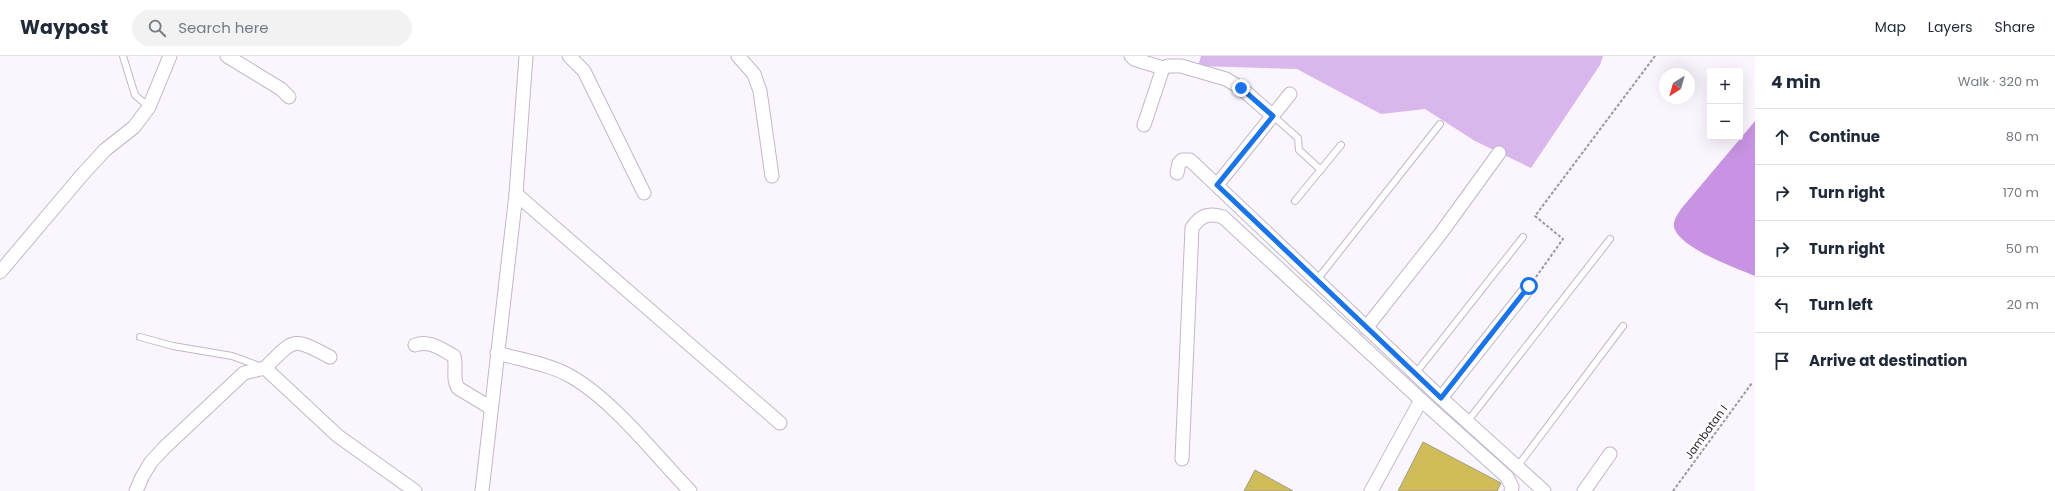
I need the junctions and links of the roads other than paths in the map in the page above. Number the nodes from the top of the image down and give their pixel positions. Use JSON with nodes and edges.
{"nodes":[{"id":1,"x":123,"y":56,"type":"edge"},
{"id":2,"x":170,"y":56,"type":"edge"},
{"id":3,"x":226,"y":56,"type":"edge"},
{"id":4,"x":526,"y":56,"type":"edge"},
{"id":5,"x":569,"y":56,"type":"edge"},
{"id":6,"x":738,"y":56,"type":"edge"},
{"id":7,"x":1131,"y":56,"type":"edge"},
{"id":8,"x":1162,"y":68,"type":"junction"},
{"id":9,"x":1290,"y":94,"type":"dead end"},
{"id":10,"x":289,"y":96,"type":"dead end"},
{"id":11,"x":149,"y":107,"type":"junction"},
{"id":12,"x":1273,"y":116,"type":"junction"},
{"id":13,"x":1440,"y":124,"type":"dead end"},
{"id":14,"x":1144,"y":125,"type":"dead end"},
{"id":15,"x":1342,"y":145,"type":"dead end"},
{"id":16,"x":1499,"y":154,"type":"dead end"},
{"id":17,"x":1321,"y":170,"type":"junction"},
{"id":18,"x":1177,"y":173,"type":"dead end"},
{"id":19,"x":772,"y":176,"type":"dead end"},
{"id":20,"x":1217,"y":185,"type":"junction"},
{"id":21,"x":644,"y":193,"type":"dead end"},
{"id":22,"x":516,"y":194,"type":"junction"},
{"id":23,"x":1295,"y":201,"type":"dead end"},
{"id":24,"x":1523,"y":237,"type":"dead end"},
{"id":25,"x":1610,"y":239,"type":"dead end"},
{"id":26,"x":0,"y":272,"type":"edge"},
{"id":27,"x":1316,"y":281,"type":"junction"},
{"id":28,"x":1529,"y":286,"type":"road end"},
{"id":29,"x":1622,"y":326,"type":"dead end"},
{"id":30,"x":1366,"y":328,"type":"junction"},
{"id":31,"x":140,"y":336,"type":"dead end"},
{"id":32,"x":415,"y":345,"type":"dead end"},
{"id":33,"x":497,"y":353,"type":"junction"},
{"id":34,"x":330,"y":357,"type":"dead end"},
{"id":35,"x":265,"y":368,"type":"junction"},
{"id":36,"x":1415,"y":374,"type":"junction"},
{"id":37,"x":1441,"y":398,"type":"junction"},
{"id":38,"x":1421,"y":400,"type":"junction"},
{"id":39,"x":491,"y":408,"type":"junction"},
{"id":40,"x":1467,"y":422,"type":"junction"},
{"id":41,"x":780,"y":423,"type":"dead end"},
{"id":42,"x":1610,"y":454,"type":"dead end"},
{"id":43,"x":1182,"y":459,"type":"dead end"},
{"id":44,"x":1516,"y":468,"type":"junction"},
{"id":45,"x":1539,"y":490,"type":"edge"},
{"id":46,"x":136,"y":491,"type":"edge"},
{"id":47,"x":415,"y":491,"type":"edge"},
{"id":48,"x":482,"y":491,"type":"edge"},
{"id":49,"x":690,"y":491,"type":"edge"},
{"id":50,"x":1371,"y":491,"type":"edge"},
{"id":51,"x":1511,"y":491,"type":"edge"},
{"id":52,"x":1584,"y":491,"type":"edge"}],
"edges":[{"from":1,"to":11,"type":"lane"},
{"from":2,"to":11,"type":"street"},
{"from":3,"to":10,"type":"street"},
{"from":4,"to":22,"type":"street"},
{"from":5,"to":21,"type":"street"},
{"from":6,"to":19,"type":"street"},
{"from":7,"to":8,"type":"street"},
{"from":8,"to":12,"type":"street"},
{"from":8,"to":14,"type":"street"},
{"from":9,"to":12,"type":"street"},
{"from":11,"to":26,"type":"street"},
{"from":12,"to":17,"type":"lane"},
{"from":12,"to":20,"type":"street"},
{"from":13,"to":27,"type":"lane"},
{"from":15,"to":17,"type":"lane"},
{"from":16,"to":30,"type":"street"},
{"from":17,"to":23,"type":"lane"},
{"from":18,"to":20,"type":"street"},
{"from":20,"to":27,"type":"street"},
{"from":22,"to":33,"type":"street"},
{"from":22,"to":41,"type":"street"},
{"from":24,"to":36,"type":"lane"},
{"from":25,"to":40,"type":"lane"},
{"from":27,"to":30,"type":"street"},
{"from":28,"to":37,"type":"street"},
{"from":29,"to":44,"type":"lane"},
{"from":30,"to":36,"type":"street"},
{"from":31,"to":35,"type":"lane"},
{"from":32,"to":39,"type":"street"},
{"from":33,"to":39,"type":"street"},
{"from":33,"to":49,"type":"street"},
{"from":34,"to":35,"type":"street"},
{"from":35,"to":46,"type":"street"},
{"from":35,"to":47,"type":"street"},
{"from":36,"to":37,"type":"street"},
{"from":37,"to":40,"type":"street"},
{"from":38,"to":43,"type":"street"},
{"from":38,"to":50,"type":"street"},
{"from":38,"to":51,"type":"street"},
{"from":39,"to":48,"type":"street"},
{"from":40,"to":44,"type":"street"},
{"from":42,"to":52,"type":"street"},
{"from":44,"to":45,"type":"street"}]}
